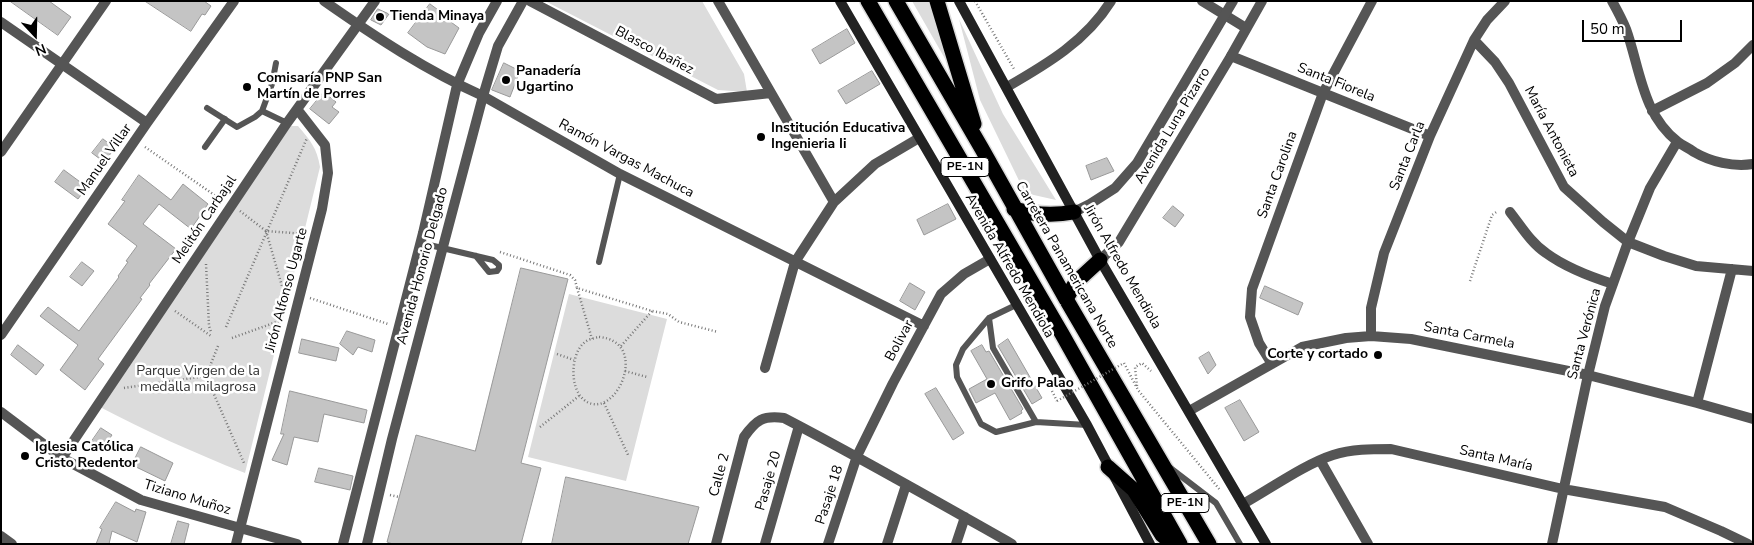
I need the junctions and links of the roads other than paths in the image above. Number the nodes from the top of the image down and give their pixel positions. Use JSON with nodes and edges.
{"nodes":[{"id":1,"x":106,"y":1,"type":"edge"},
{"id":2,"x":234,"y":1,"type":"edge"},
{"id":3,"x":324,"y":1,"type":"edge"},
{"id":4,"x":375,"y":1,"type":"edge"},
{"id":5,"x":497,"y":1,"type":"edge"},
{"id":6,"x":523,"y":1,"type":"edge"},
{"id":7,"x":530,"y":1,"type":"edge"},
{"id":8,"x":718,"y":1,"type":"edge"},
{"id":9,"x":840,"y":1,"type":"edge"},
{"id":10,"x":868,"y":1,"type":"edge"},
{"id":11,"x":896,"y":1,"type":"edge"},
{"id":12,"x":937,"y":1,"type":"edge"},
{"id":13,"x":959,"y":1,"type":"edge"},
{"id":14,"x":1111,"y":1,"type":"edge"},
{"id":15,"x":1202,"y":1,"type":"edge"},
{"id":16,"x":1233,"y":1,"type":"edge"},
{"id":17,"x":1262,"y":1,"type":"edge"},
{"id":18,"x":1372,"y":1,"type":"edge"},
{"id":19,"x":1505,"y":1,"type":"edge"},
{"id":20,"x":1612,"y":1,"type":"edge"},
{"id":21,"x":1224,"y":15,"type":"junction"},
{"id":22,"x":1,"y":22,"type":"edge"},
{"id":23,"x":359,"y":26,"type":"junction"},
{"id":24,"x":1246,"y":28,"type":"junction"},
{"id":25,"x":1474,"y":40,"type":"junction"},
{"id":26,"x":1753,"y":45,"type":"edge"},
{"id":27,"x":1231,"y":56,"type":"junction"},
{"id":28,"x":276,"y":63,"type":"dead end"},
{"id":29,"x":63,"y":64,"type":"junction"},
{"id":30,"x":457,"y":85,"type":"junction"},
{"id":31,"x":1007,"y":87,"type":"junction"},
{"id":32,"x":771,"y":93,"type":"junction"},
{"id":33,"x":1323,"y":93,"type":"junction"},
{"id":34,"x":483,"y":96,"type":"junction"},
{"id":35,"x":207,"y":108,"type":"dead end"},
{"id":36,"x":297,"y":109,"type":"junction"},
{"id":37,"x":262,"y":111,"type":"junction"},
{"id":38,"x":1652,"y":111,"type":"junction"},
{"id":39,"x":225,"y":119,"type":"junction"},
{"id":40,"x":148,"y":123,"type":"junction"},
{"id":41,"x":288,"y":123,"type":"junction"},
{"id":42,"x":1430,"y":136,"type":"junction"},
{"id":43,"x":919,"y":138,"type":"junction"},
{"id":44,"x":1677,"y":142,"type":"junction"},
{"id":45,"x":205,"y":147,"type":"dead end"},
{"id":46,"x":982,"y":149,"type":"junction"},
{"id":47,"x":1,"y":152,"type":"edge"},
{"id":48,"x":1753,"y":164,"type":"edge"},
{"id":49,"x":620,"y":174,"type":"junction"},
{"id":50,"x":834,"y":202,"type":"junction"},
{"id":51,"x":1014,"y":209,"type":"junction"},
{"id":52,"x":1074,"y":212,"type":"junction"},
{"id":53,"x":1510,"y":212,"type":"road end"},
{"id":54,"x":1628,"y":242,"type":"junction"},
{"id":55,"x":421,"y":243,"type":"junction"},
{"id":56,"x":443,"y":247,"type":"junction"},
{"id":57,"x":476,"y":256,"type":"dead end"},
{"id":58,"x":990,"y":259,"type":"junction"},
{"id":59,"x":1100,"y":260,"type":"junction"},
{"id":60,"x":599,"y":262,"type":"dead end"},
{"id":61,"x":795,"y":262,"type":"junction"},
{"id":62,"x":1732,"y":270,"type":"junction"},
{"id":63,"x":1753,"y":271,"type":"edge"},
{"id":64,"x":1613,"y":284,"type":"junction"},
{"id":65,"x":1066,"y":299,"type":"junction"},
{"id":66,"x":1016,"y":304,"type":"junction"},
{"id":67,"x":989,"y":318,"type":"junction"},
{"id":68,"x":924,"y":326,"type":"junction"},
{"id":69,"x":1,"y":335,"type":"edge"},
{"id":70,"x":1371,"y":336,"type":"junction"},
{"id":71,"x":1272,"y":364,"type":"junction"},
{"id":72,"x":765,"y":368,"type":"dead end"},
{"id":73,"x":1588,"y":374,"type":"junction"},
{"id":74,"x":1697,"y":403,"type":"junction"},
{"id":75,"x":1189,"y":411,"type":"junction"},
{"id":76,"x":1,"y":412,"type":"edge"},
{"id":77,"x":1753,"y":419,"type":"edge"},
{"id":78,"x":1036,"y":422,"type":"junction"},
{"id":79,"x":1087,"y":425,"type":"junction"},
{"id":80,"x":799,"y":426,"type":"junction"},
{"id":81,"x":857,"y":456,"type":"junction"},
{"id":82,"x":62,"y":458,"type":"junction"},
{"id":83,"x":1320,"y":460,"type":"junction"},
{"id":84,"x":1161,"y":461,"type":"junction"},
{"id":85,"x":1108,"y":467,"type":"junction"},
{"id":86,"x":906,"y":485,"type":"junction"},
{"id":87,"x":1563,"y":489,"type":"junction"},
{"id":88,"x":1243,"y":504,"type":"junction"},
{"id":89,"x":965,"y":517,"type":"junction"},
{"id":90,"x":240,"y":529,"type":"junction"},
{"id":91,"x":1,"y":536,"type":"edge"},
{"id":92,"x":12,"y":544,"type":"edge"},
{"id":93,"x":236,"y":544,"type":"edge"},
{"id":94,"x":297,"y":544,"type":"edge"},
{"id":95,"x":343,"y":544,"type":"edge"},
{"id":96,"x":367,"y":544,"type":"edge"},
{"id":97,"x":716,"y":544,"type":"edge"},
{"id":98,"x":765,"y":544,"type":"edge"},
{"id":99,"x":828,"y":544,"type":"edge"},
{"id":100,"x":887,"y":544,"type":"edge"},
{"id":101,"x":956,"y":544,"type":"edge"},
{"id":102,"x":1012,"y":544,"type":"edge"},
{"id":103,"x":1150,"y":544,"type":"edge"},
{"id":104,"x":1173,"y":544,"type":"edge"},
{"id":105,"x":1180,"y":544,"type":"edge"},
{"id":106,"x":1209,"y":544,"type":"edge"},
{"id":107,"x":1240,"y":544,"type":"edge"},
{"id":108,"x":1266,"y":544,"type":"edge"},
{"id":109,"x":1368,"y":544,"type":"edge"},
{"id":110,"x":1552,"y":544,"type":"edge"},
{"id":111,"x":1748,"y":544,"type":"edge"}],
"edges":[{"from":1,"to":29,"type":"street"},
{"from":2,"to":40,"type":"street","name":"Manuel Villar"},
{"from":3,"to":23,"type":"street","name":"Ramón Vargas Machuca"},
{"from":4,"to":23,"type":"street","name":"Melitón Carbajal"},
{"from":5,"to":30,"type":"street","name":"Avenida Honorio Delgado"},
{"from":6,"to":34,"type":"street","name":"Avenida Honorio Delgado"},
{"from":7,"to":32,"type":"street","name":"Blasco Ibañez"},
{"from":8,"to":32,"type":"street"},
{"from":9,"to":43,"type":"main road","name":"Avenida Alfredo Mendiola"},
{"from":10,"to":105,"type":"highway","number":"PE-1N"},
{"from":11,"to":46,"type":"highway","name":"Carretera Panamericana Norte","number":"PE-1N"},
{"from":12,"to":46,"type":"highway"},
{"from":13,"to":31,"type":"main road","name":"Jirón Alfredo Mendiola"},
{"from":14,"to":31,"type":"street"},
{"from":15,"to":21,"type":"street"},
{"from":16,"to":21,"type":"street","name":"Avenida Luna Pizarro"},
{"from":17,"to":24,"type":"street","name":"Avenida Luna Pizarro"},
{"from":18,"to":33,"type":"street","name":"Santa Carolina"},
{"from":19,"to":25,"type":"street","name":"Santa Carla"},
{"from":20,"to":38,"type":"street"},
{"from":21,"to":24,"type":"street"},
{"from":21,"to":52,"type":"street","name":"Avenida Luna Pizarro"},
{"from":22,"to":29,"type":"street"},
{"from":23,"to":30,"type":"street","name":"Ramón Vargas Machuca"},
{"from":23,"to":36,"type":"street","name":"Melitón Carbajal"},
{"from":24,"to":27,"type":"street","name":"Avenida Luna Pizarro"},
{"from":25,"to":42,"type":"street","name":"Santa Carla"},
{"from":25,"to":54,"type":"street","name":"María Antonieta"},
{"from":26,"to":38,"type":"street"},
{"from":27,"to":33,"type":"street","name":"Santa Fiorela"},
{"from":27,"to":59,"type":"street","name":"Avenida Luna Pizarro"},
{"from":28,"to":37,"type":"lane"},
{"from":29,"to":40,"type":"street"},
{"from":29,"to":47,"type":"street"},
{"from":30,"to":34,"type":"street","name":"Ramón Vargas Machuca"},
{"from":30,"to":55,"type":"street","name":"Avenida Honorio Delgado"},
{"from":31,"to":52,"type":"main road","name":"Jirón Alfredo Mendiola"},
{"from":32,"to":50,"type":"street"},
{"from":33,"to":42,"type":"street","name":"Santa Fiorela"},
{"from":33,"to":71,"type":"street","name":"Santa Carolina"},
{"from":34,"to":49,"type":"street","name":"Ramón Vargas Machuca"},
{"from":34,"to":56,"type":"street","name":"Avenida Honorio Delgado"},
{"from":35,"to":39,"type":"lane"},
{"from":36,"to":41,"type":"street","name":"Melitón Carbajal"},
{"from":36,"to":90,"type":"street","name":"Jirón Alfonso Ugarte"},
{"from":37,"to":39,"type":"lane"},
{"from":37,"to":41,"type":"lane"},
{"from":38,"to":44,"type":"street"},
{"from":39,"to":45,"type":"lane"},
{"from":40,"to":69,"type":"street","name":"Manuel Villar"},
{"from":41,"to":82,"type":"street","name":"Melitón Carbajal"},
{"from":42,"to":70,"type":"street","name":"Santa Carla"},
{"from":43,"to":50,"type":"street"},
{"from":43,"to":58,"type":"main road","name":"Avenida Alfredo Mendiola"},
{"from":44,"to":48,"type":"street"},
{"from":44,"to":54,"type":"street","name":"Santa Verónica"},
{"from":46,"to":51,"type":"highway","name":"Carretera Panamericana Norte","number":"PE-1N"},
{"from":49,"to":60,"type":"lane"},
{"from":49,"to":61,"type":"street","name":"Ramón Vargas Machuca"},
{"from":50,"to":61,"type":"street"},
{"from":51,"to":52,"type":"highway"},
{"from":51,"to":65,"type":"highway","name":"Carretera Panamericana Norte","number":"PE-1N"},
{"from":52,"to":59,"type":"main road","name":"Jirón Alfredo Mendiola"},
{"from":53,"to":64,"type":"street"},
{"from":54,"to":62,"type":"street","name":"María Antonieta"},
{"from":54,"to":64,"type":"street","name":"Santa Verónica"},
{"from":55,"to":56,"type":"lane"},
{"from":55,"to":95,"type":"street","name":"Avenida Honorio Delgado"},
{"from":56,"to":57,"type":"lane"},
{"from":56,"to":96,"type":"street","name":"Avenida Honorio Delgado"},
{"from":58,"to":66,"type":"main road","name":"Avenida Alfredo Mendiola"},
{"from":58,"to":68,"type":"street","name":"Bolivar"},
{"from":59,"to":65,"type":"highway"},
{"from":59,"to":75,"type":"main road","name":"Jirón Alfredo Mendiola"},
{"from":61,"to":68,"type":"street","name":"Ramón Vargas Machuca"},
{"from":61,"to":72,"type":"street"},
{"from":62,"to":63,"type":"street","name":"María Antonieta"},
{"from":62,"to":74,"type":"street"},
{"from":64,"to":73,"type":"street","name":"Santa Verónica"},
{"from":65,"to":84,"type":"highway","name":"Carretera Panamericana Norte","number":"PE-1N"},
{"from":66,"to":67,"type":"lane"},
{"from":66,"to":79,"type":"main road","name":"Avenida Alfredo Mendiola"},
{"from":67,"to":78,"type":"lane"},
{"from":67,"to":78,"type":"lane"},
{"from":68,"to":81,"type":"street","name":"Bolivar"},
{"from":70,"to":71,"type":"street","name":"Santa Carmela"},
{"from":70,"to":73,"type":"street","name":"Santa Carmela"},
{"from":71,"to":75,"type":"street","name":"Santa Carmela"},
{"from":73,"to":74,"type":"street","name":"Santa Carmela"},
{"from":73,"to":87,"type":"street","name":"Santa Verónica"},
{"from":74,"to":77,"type":"street","name":"Santa Carmela"},
{"from":75,"to":88,"type":"main road","name":"Jirón Alfredo Mendiola"},
{"from":76,"to":82,"type":"street","name":"Tiziano Muñoz"},
{"from":78,"to":79,"type":"lane"},
{"from":79,"to":85,"type":"main road","name":"Avenida Alfredo Mendiola"},
{"from":80,"to":81,"type":"street"},
{"from":80,"to":97,"type":"street","name":"Calle 2"},
{"from":80,"to":98,"type":"street","name":"Pasaje 20"},
{"from":81,"to":86,"type":"street"},
{"from":81,"to":99,"type":"street","name":"Pasaje 18"},
{"from":82,"to":90,"type":"street","name":"Tiziano Muñoz"},
{"from":83,"to":87,"type":"street","name":"Santa María"},
{"from":83,"to":88,"type":"street","name":"Santa María"},
{"from":83,"to":109,"type":"street"},
{"from":84,"to":106,"type":"highway","name":"Carretera Panamericana Norte","number":"PE-1N"},
{"from":84,"to":107,"type":"lane"},
{"from":85,"to":103,"type":"main road"},
{"from":85,"to":104,"type":"highway"},
{"from":86,"to":89,"type":"street"},
{"from":86,"to":100,"type":"street"},
{"from":87,"to":110,"type":"street","name":"Santa Verónica"},
{"from":87,"to":111,"type":"street","name":"Santa María"},
{"from":88,"to":108,"type":"main road","name":"Jirón Alfredo Mendiola"},
{"from":89,"to":101,"type":"street"},
{"from":89,"to":102,"type":"street"},
{"from":90,"to":93,"type":"street","name":"Jirón Alfonso Ugarte"},
{"from":90,"to":94,"type":"street","name":"Tiziano Muñoz"},
{"from":91,"to":92,"type":"street"}]}
